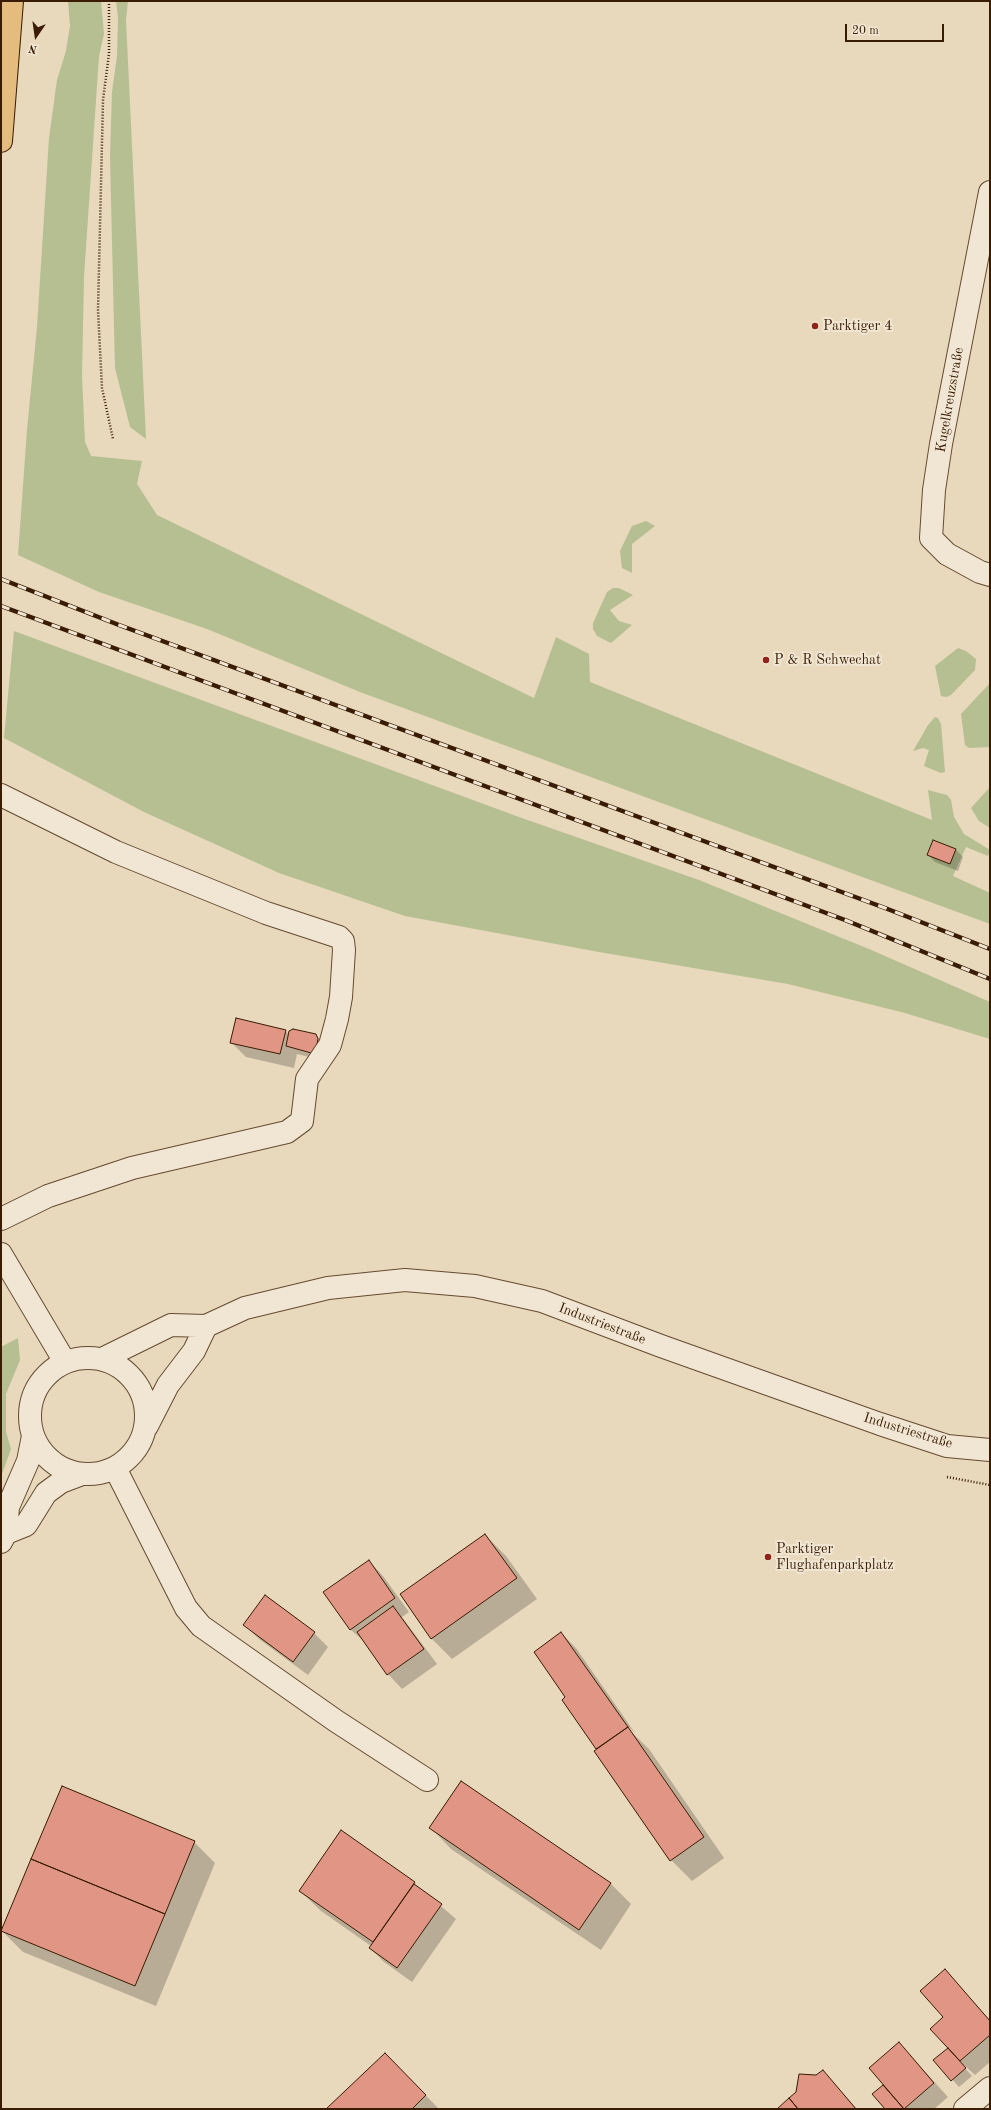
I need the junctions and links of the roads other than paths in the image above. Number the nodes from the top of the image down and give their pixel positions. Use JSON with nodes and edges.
{"nodes":[{"id":1,"x":12,"y":1,"type":"edge"},
{"id":2,"x":1,"y":141,"type":"edge"},
{"id":3,"x":990,"y":192,"type":"edge"},
{"id":4,"x":990,"y":575,"type":"edge"},
{"id":5,"x":1,"y":795,"type":"edge"},
{"id":6,"x":1,"y":1219,"type":"edge"},
{"id":7,"x":1,"y":1254,"type":"edge"},
{"id":8,"x":206,"y":1326,"type":"junction"},
{"id":9,"x":102,"y":1360,"type":"junction"},
{"id":10,"x":65,"y":1362,"type":"junction"},
{"id":11,"x":145,"y":1428,"type":"junction"},
{"id":12,"x":34,"y":1436,"type":"junction"},
{"id":13,"x":990,"y":1450,"type":"edge"},
{"id":14,"x":115,"y":1468,"type":"junction"},
{"id":15,"x":82,"y":1474,"type":"junction"},
{"id":16,"x":4,"y":1538,"type":"edge"},
{"id":17,"x":427,"y":1780,"type":"dead end"},
{"id":18,"x":990,"y":2088,"type":"edge"},
{"id":19,"x":965,"y":2109,"type":"edge"}],
"edges":[{"from":1,"to":2,"type":"highway"},
{"from":3,"to":4,"type":"street","name":"Kugelkreuzstraße"},
{"from":5,"to":6,"type":"street"},
{"from":7,"to":10,"type":"street"},
{"from":8,"to":9,"type":"street","name":"Industriestraße"},
{"from":8,"to":11,"type":"street"},
{"from":8,"to":13,"type":"street","name":"Industriestraße"},
{"from":9,"to":10,"type":"street"},
{"from":9,"to":11,"type":"street"},
{"from":10,"to":12,"type":"street"},
{"from":11,"to":14,"type":"street"},
{"from":12,"to":15,"type":"street"},
{"from":12,"to":16,"type":"street"},
{"from":14,"to":15,"type":"street"},
{"from":14,"to":17,"type":"street"},
{"from":15,"to":16,"type":"street"},
{"from":18,"to":19,"type":"street"}]}
